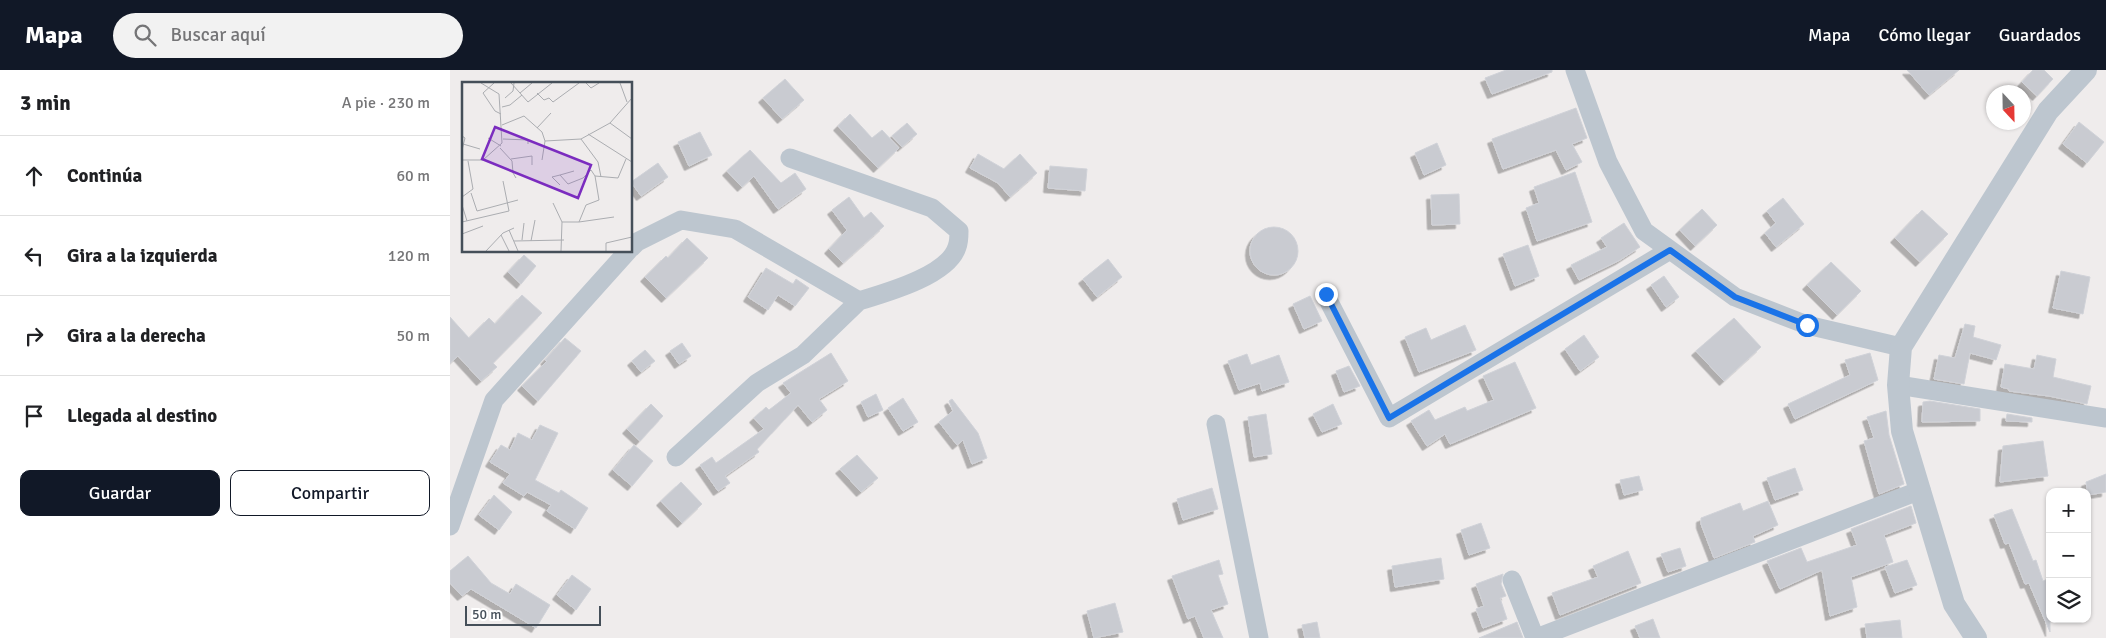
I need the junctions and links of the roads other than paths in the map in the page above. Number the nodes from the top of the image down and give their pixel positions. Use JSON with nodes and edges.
{"nodes":[{"id":1,"x":1575,"y":70,"type":"edge"},
{"id":2,"x":2086,"y":70,"type":"edge"},
{"id":3,"x":790,"y":158,"type":"dead end"},
{"id":4,"x":632,"y":247,"type":"edge"},
{"id":5,"x":1670,"y":250,"type":"junction"},
{"id":6,"x":627,"y":252,"type":"edge"},
{"id":7,"x":1326,"y":294,"type":"dead end"},
{"id":8,"x":859,"y":301,"type":"junction"},
{"id":9,"x":1901,"y":346,"type":"junction"},
{"id":10,"x":1898,"y":385,"type":"junction"},
{"id":11,"x":2106,"y":418,"type":"edge"},
{"id":12,"x":1216,"y":424,"type":"dead end"},
{"id":13,"x":676,"y":457,"type":"dead end"},
{"id":14,"x":1920,"y":490,"type":"junction"},
{"id":15,"x":450,"y":526,"type":"edge"},
{"id":16,"x":1512,"y":580,"type":"dead end"},
{"id":17,"x":1259,"y":638,"type":"edge"},
{"id":18,"x":1536,"y":638,"type":"edge"},
{"id":19,"x":1976,"y":638,"type":"edge"}],
"edges":[{"from":1,"to":5,"type":"street"},
{"from":2,"to":9,"type":"street"},
{"from":3,"to":8,"type":"street"},
{"from":4,"to":8,"type":"street"},
{"from":5,"to":7,"type":"street"},
{"from":5,"to":9,"type":"street"},
{"from":6,"to":15,"type":"street"},
{"from":8,"to":13,"type":"street"},
{"from":9,"to":10,"type":"street"},
{"from":10,"to":11,"type":"street"},
{"from":10,"to":14,"type":"street"},
{"from":12,"to":17,"type":"street"},
{"from":14,"to":18,"type":"street"},
{"from":14,"to":19,"type":"street"},
{"from":16,"to":18,"type":"street"}]}
